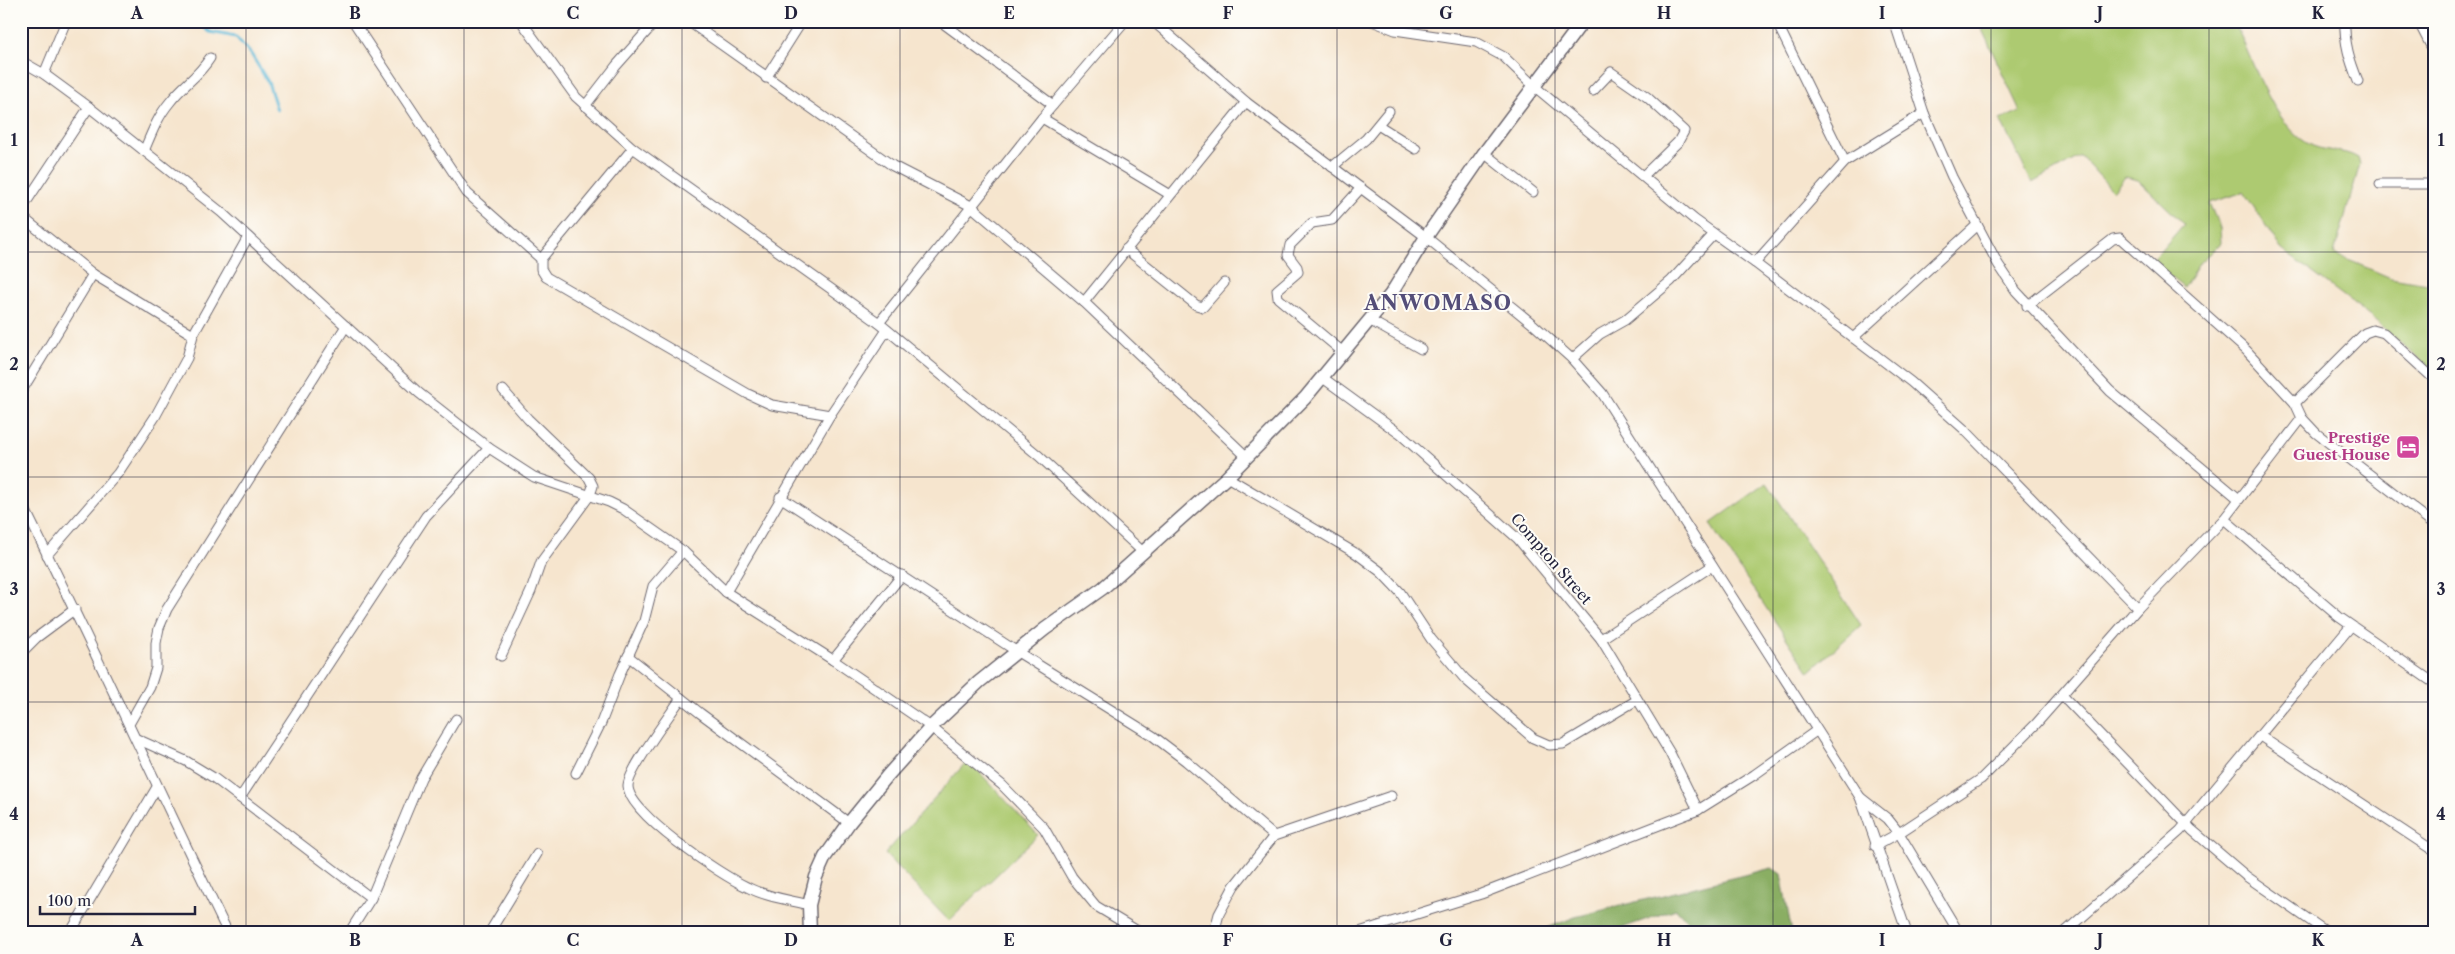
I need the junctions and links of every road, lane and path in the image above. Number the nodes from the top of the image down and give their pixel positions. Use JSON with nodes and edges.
{"nodes":[{"id":1,"x":66,"y":21,"type":"edge"},
{"id":2,"x":353,"y":21,"type":"edge"},
{"id":3,"x":521,"y":21,"type":"edge"},
{"id":4,"x":656,"y":21,"type":"edge"},
{"id":5,"x":688,"y":21,"type":"edge"},
{"id":6,"x":802,"y":21,"type":"edge"},
{"id":7,"x":940,"y":21,"type":"edge"},
{"id":8,"x":1125,"y":21,"type":"edge"},
{"id":9,"x":1153,"y":21,"type":"edge"},
{"id":10,"x":1372,"y":21,"type":"edge"},
{"id":11,"x":1583,"y":21,"type":"edge"},
{"id":12,"x":1776,"y":21,"type":"edge"},
{"id":13,"x":1894,"y":21,"type":"edge"},
{"id":14,"x":2345,"y":21,"type":"edge"},
{"id":15,"x":2418,"y":21,"type":"edge"},
{"id":16,"x":2434,"y":52,"type":"edge"},
{"id":17,"x":210,"y":58,"type":"dead end"},
{"id":18,"x":21,"y":61,"type":"edge"},
{"id":19,"x":44,"y":74,"type":"junction"},
{"id":20,"x":766,"y":78,"type":"junction"},
{"id":21,"x":2358,"y":81,"type":"dead end"},
{"id":22,"x":1534,"y":86,"type":"junction"},
{"id":23,"x":1593,"y":90,"type":"dead end"},
{"id":24,"x":1246,"y":102,"type":"junction"},
{"id":25,"x":1053,"y":105,"type":"junction"},
{"id":26,"x":586,"y":106,"type":"junction"},
{"id":27,"x":89,"y":107,"type":"junction"},
{"id":28,"x":1388,"y":111,"type":"dead end"},
{"id":29,"x":1924,"y":113,"type":"junction"},
{"id":30,"x":1042,"y":118,"type":"junction"},
{"id":31,"x":1378,"y":125,"type":"junction"},
{"id":32,"x":633,"y":148,"type":"junction"},
{"id":33,"x":1416,"y":149,"type":"dead end"},
{"id":34,"x":144,"y":151,"type":"junction"},
{"id":35,"x":1484,"y":153,"type":"junction"},
{"id":36,"x":1845,"y":162,"type":"junction"},
{"id":37,"x":1332,"y":167,"type":"junction"},
{"id":38,"x":1643,"y":176,"type":"junction"},
{"id":39,"x":2380,"y":184,"type":"dead end"},
{"id":40,"x":2434,"y":184,"type":"edge"},
{"id":41,"x":1361,"y":188,"type":"junction"},
{"id":42,"x":1533,"y":192,"type":"dead end"},
{"id":43,"x":1169,"y":194,"type":"junction"},
{"id":44,"x":971,"y":206,"type":"junction"},
{"id":45,"x":21,"y":210,"type":"edge"},
{"id":46,"x":21,"y":216,"type":"edge"},
{"id":47,"x":1977,"y":225,"type":"junction"},
{"id":48,"x":1714,"y":234,"type":"junction"},
{"id":49,"x":248,"y":236,"type":"junction"},
{"id":50,"x":1426,"y":237,"type":"junction"},
{"id":51,"x":1126,"y":249,"type":"junction"},
{"id":52,"x":541,"y":259,"type":"junction"},
{"id":53,"x":1755,"y":263,"type":"junction"},
{"id":54,"x":93,"y":274,"type":"junction"},
{"id":55,"x":1224,"y":283,"type":"dead end"},
{"id":56,"x":1084,"y":302,"type":"junction"},
{"id":57,"x":2027,"y":306,"type":"junction"},
{"id":58,"x":1371,"y":320,"type":"junction"},
{"id":59,"x":879,"y":323,"type":"junction"},
{"id":60,"x":346,"y":326,"type":"junction"},
{"id":61,"x":887,"y":330,"type":"junction"},
{"id":62,"x":193,"y":335,"type":"junction"},
{"id":63,"x":1853,"y":338,"type":"junction"},
{"id":64,"x":1420,"y":349,"type":"dead end"},
{"id":65,"x":1344,"y":353,"type":"junction"},
{"id":66,"x":1572,"y":359,"type":"junction"},
{"id":67,"x":1323,"y":378,"type":"junction"},
{"id":68,"x":2434,"y":379,"type":"edge"},
{"id":69,"x":503,"y":390,"type":"dead end"},
{"id":70,"x":21,"y":392,"type":"edge"},
{"id":71,"x":2295,"y":403,"type":"junction"},
{"id":72,"x":830,"y":414,"type":"junction"},
{"id":73,"x":2302,"y":418,"type":"junction"},
{"id":74,"x":489,"y":448,"type":"junction"},
{"id":75,"x":1247,"y":457,"type":"junction"},
{"id":76,"x":1226,"y":477,"type":"junction"},
{"id":77,"x":590,"y":495,"type":"junction"},
{"id":78,"x":780,"y":497,"type":"junction"},
{"id":79,"x":2239,"y":499,"type":"junction"},
{"id":80,"x":21,"y":501,"type":"edge"},
{"id":81,"x":2224,"y":520,"type":"junction"},
{"id":82,"x":2434,"y":524,"type":"edge"},
{"id":83,"x":683,"y":551,"type":"junction"},
{"id":84,"x":1144,"y":552,"type":"junction"},
{"id":85,"x":47,"y":555,"type":"junction"},
{"id":86,"x":1712,"y":566,"type":"junction"},
{"id":87,"x":902,"y":575,"type":"junction"},
{"id":88,"x":726,"y":592,"type":"junction"},
{"id":89,"x":2138,"y":608,"type":"junction"},
{"id":90,"x":75,"y":609,"type":"junction"},
{"id":91,"x":2351,"y":626,"type":"junction"},
{"id":92,"x":1601,"y":639,"type":"junction"},
{"id":93,"x":1016,"y":651,"type":"junction"},
{"id":94,"x":21,"y":653,"type":"edge"},
{"id":95,"x":501,"y":656,"type":"dead end"},
{"id":96,"x":628,"y":656,"type":"junction"},
{"id":97,"x":833,"y":660,"type":"junction"},
{"id":98,"x":2434,"y":683,"type":"edge"},
{"id":99,"x":2062,"y":695,"type":"junction"},
{"id":100,"x":682,"y":698,"type":"junction"},
{"id":101,"x":1636,"y":700,"type":"junction"},
{"id":102,"x":456,"y":719,"type":"dead end"},
{"id":103,"x":129,"y":724,"type":"junction"},
{"id":104,"x":931,"y":727,"type":"junction"},
{"id":105,"x":1816,"y":731,"type":"junction"},
{"id":106,"x":2260,"y":736,"type":"junction"},
{"id":107,"x":137,"y":739,"type":"junction"},
{"id":108,"x":576,"y":773,"type":"dead end"},
{"id":109,"x":157,"y":788,"type":"junction"},
{"id":110,"x":1391,"y":796,"type":"dead end"},
{"id":111,"x":1860,"y":797,"type":"junction"},
{"id":112,"x":240,"y":798,"type":"junction"},
{"id":113,"x":1698,"y":810,"type":"junction"},
{"id":114,"x":849,"y":823,"type":"junction"},
{"id":115,"x":2186,"y":824,"type":"junction"},
{"id":116,"x":1899,"y":833,"type":"junction"},
{"id":117,"x":1274,"y":836,"type":"junction"},
{"id":118,"x":1875,"y":846,"type":"junction"},
{"id":119,"x":2434,"y":851,"type":"edge"},
{"id":120,"x":537,"y":854,"type":"dead end"},
{"id":121,"x":372,"y":898,"type":"junction"},
{"id":122,"x":809,"y":905,"type":"junction"},
{"id":123,"x":70,"y":933,"type":"edge"},
{"id":124,"x":228,"y":933,"type":"edge"},
{"id":125,"x":349,"y":933,"type":"edge"},
{"id":126,"x":489,"y":933,"type":"edge"},
{"id":127,"x":810,"y":933,"type":"edge"},
{"id":128,"x":1141,"y":933,"type":"edge"},
{"id":129,"x":1214,"y":933,"type":"edge"},
{"id":130,"x":1356,"y":933,"type":"edge"},
{"id":131,"x":1907,"y":933,"type":"edge"},
{"id":132,"x":1959,"y":933,"type":"edge"},
{"id":133,"x":2064,"y":933,"type":"edge"},
{"id":134,"x":2328,"y":933,"type":"edge"}],
"edges":[{"from":1,"to":19,"type":"street"},
{"from":2,"to":52,"type":"street"},
{"from":3,"to":26,"type":"street"},
{"from":4,"to":26,"type":"street"},
{"from":5,"to":20,"type":"street"},
{"from":6,"to":20,"type":"street"},
{"from":7,"to":25,"type":"street"},
{"from":8,"to":25,"type":"street"},
{"from":9,"to":24,"type":"street"},
{"from":10,"to":22,"type":"street"},
{"from":11,"to":22,"type":"street"},
{"from":12,"to":36,"type":"street"},
{"from":13,"to":29,"type":"street"},
{"from":14,"to":21,"type":"street"},
{"from":15,"to":16,"type":"street"},
{"from":17,"to":34,"type":"street"},
{"from":18,"to":19,"type":"street"},
{"from":19,"to":27,"type":"street"},
{"from":20,"to":44,"type":"street"},
{"from":22,"to":35,"type":"street"},
{"from":22,"to":38,"type":"street"},
{"from":23,"to":38,"type":"street"},
{"from":24,"to":37,"type":"street"},
{"from":24,"to":43,"type":"street"},
{"from":25,"to":30,"type":"street"},
{"from":26,"to":32,"type":"street"},
{"from":27,"to":34,"type":"street"},
{"from":27,"to":45,"type":"street"},
{"from":28,"to":31,"type":"street"},
{"from":29,"to":36,"type":"street"},
{"from":29,"to":47,"type":"street"},
{"from":30,"to":43,"type":"street"},
{"from":30,"to":44,"type":"street"},
{"from":31,"to":33,"type":"street"},
{"from":31,"to":37,"type":"street"},
{"from":32,"to":52,"type":"street"},
{"from":32,"to":59,"type":"street"},
{"from":34,"to":49,"type":"street"},
{"from":35,"to":42,"type":"street"},
{"from":35,"to":50,"type":"street"},
{"from":36,"to":53,"type":"street"},
{"from":37,"to":41,"type":"street"},
{"from":38,"to":48,"type":"street"},
{"from":39,"to":40,"type":"street"},
{"from":41,"to":50,"type":"street"},
{"from":41,"to":65,"type":"street"},
{"from":43,"to":51,"type":"street"},
{"from":44,"to":56,"type":"street"},
{"from":44,"to":59,"type":"street"},
{"from":46,"to":54,"type":"street"},
{"from":47,"to":57,"type":"street"},
{"from":47,"to":63,"type":"street"},
{"from":48,"to":53,"type":"street"},
{"from":48,"to":66,"type":"street"},
{"from":49,"to":60,"type":"street"},
{"from":49,"to":62,"type":"street"},
{"from":50,"to":58,"type":"street"},
{"from":50,"to":66,"type":"street"},
{"from":51,"to":55,"type":"street"},
{"from":51,"to":56,"type":"street"},
{"from":52,"to":72,"type":"street"},
{"from":53,"to":63,"type":"street"},
{"from":54,"to":62,"type":"street"},
{"from":54,"to":70,"type":"street"},
{"from":56,"to":75,"type":"street"},
{"from":57,"to":71,"type":"street"},
{"from":57,"to":79,"type":"street"},
{"from":58,"to":64,"type":"street"},
{"from":58,"to":65,"type":"street"},
{"from":59,"to":61,"type":"street"},
{"from":60,"to":74,"type":"street"},
{"from":60,"to":103,"type":"street"},
{"from":61,"to":72,"type":"street"},
{"from":61,"to":84,"type":"street"},
{"from":62,"to":85,"type":"street"},
{"from":63,"to":89,"type":"street"},
{"from":65,"to":67,"type":"street"},
{"from":66,"to":86,"type":"street"},
{"from":67,"to":75,"type":"street"},
{"from":67,"to":92,"type":"street","name":"Compton Street"},
{"from":68,"to":71,"type":"street"},
{"from":69,"to":77,"type":"street"},
{"from":71,"to":73,"type":"street"},
{"from":72,"to":78,"type":"street"},
{"from":73,"to":79,"type":"street"},
{"from":73,"to":82,"type":"street"},
{"from":74,"to":77,"type":"street"},
{"from":74,"to":112,"type":"street"},
{"from":75,"to":76,"type":"street"},
{"from":76,"to":84,"type":"street"},
{"from":76,"to":101,"type":"street"},
{"from":77,"to":83,"type":"street"},
{"from":77,"to":95,"type":"street"},
{"from":78,"to":87,"type":"street"},
{"from":78,"to":88,"type":"street"},
{"from":79,"to":81,"type":"street"},
{"from":80,"to":85,"type":"street"},
{"from":81,"to":89,"type":"street"},
{"from":81,"to":91,"type":"street"},
{"from":83,"to":88,"type":"street"},
{"from":83,"to":96,"type":"street"},
{"from":84,"to":93,"type":"street"},
{"from":85,"to":90,"type":"street"},
{"from":86,"to":92,"type":"street"},
{"from":86,"to":105,"type":"street"},
{"from":87,"to":93,"type":"street"},
{"from":87,"to":97,"type":"street"},
{"from":88,"to":97,"type":"street"},
{"from":89,"to":99,"type":"street"},
{"from":90,"to":94,"type":"street"},
{"from":90,"to":103,"type":"street"},
{"from":91,"to":98,"type":"street"},
{"from":91,"to":106,"type":"street"},
{"from":92,"to":101,"type":"street","name":"Compton Street"},
{"from":93,"to":104,"type":"street"},
{"from":93,"to":117,"type":"street"},
{"from":96,"to":100,"type":"street"},
{"from":96,"to":108,"type":"street"},
{"from":97,"to":104,"type":"street"},
{"from":99,"to":115,"type":"street"},
{"from":99,"to":116,"type":"street"},
{"from":100,"to":114,"type":"street"},
{"from":100,"to":122,"type":"street"},
{"from":101,"to":113,"type":"street","name":"Compton Street"},
{"from":102,"to":121,"type":"street"},
{"from":103,"to":107,"type":"street"},
{"from":104,"to":114,"type":"street"},
{"from":104,"to":128,"type":"street"},
{"from":105,"to":111,"type":"street"},
{"from":105,"to":113,"type":"street"},
{"from":106,"to":115,"type":"street"},
{"from":106,"to":119,"type":"street"},
{"from":107,"to":109,"type":"street"},
{"from":107,"to":112,"type":"street"},
{"from":109,"to":123,"type":"street"},
{"from":109,"to":124,"type":"street"},
{"from":110,"to":117,"type":"street"},
{"from":111,"to":116,"type":"street"},
{"from":111,"to":118,"type":"street"},
{"from":112,"to":121,"type":"street"},
{"from":113,"to":130,"type":"street"},
{"from":114,"to":122,"type":"street"},
{"from":115,"to":133,"type":"street"},
{"from":115,"to":134,"type":"street"},
{"from":116,"to":118,"type":"street"},
{"from":116,"to":132,"type":"street"},
{"from":117,"to":129,"type":"street"},
{"from":118,"to":131,"type":"street"},
{"from":120,"to":126,"type":"street"},
{"from":121,"to":125,"type":"street"},
{"from":122,"to":127,"type":"street"}]}
